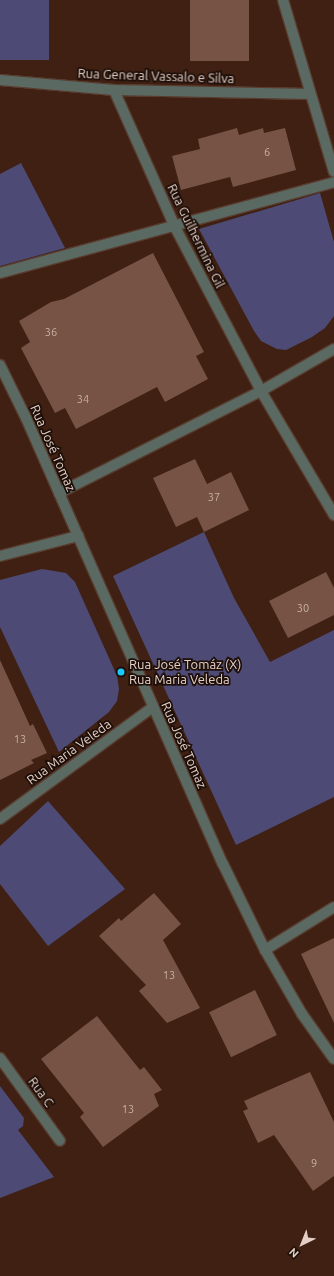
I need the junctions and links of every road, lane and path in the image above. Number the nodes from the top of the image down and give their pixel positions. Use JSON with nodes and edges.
{"nodes":[{"id":1,"x":283,"y":0,"type":"edge"},
{"id":2,"x":0,"y":80,"type":"edge"},
{"id":3,"x":114,"y":90,"type":"junction"},
{"id":4,"x":310,"y":94,"type":"junction"},
{"id":5,"x":334,"y":172,"type":"edge"},
{"id":6,"x":334,"y":182,"type":"edge"},
{"id":7,"x":175,"y":228,"type":"junction"},
{"id":8,"x":0,"y":273,"type":"edge"},
{"id":9,"x":334,"y":350,"type":"edge"},
{"id":10,"x":0,"y":365,"type":"edge"},
{"id":11,"x":261,"y":391,"type":"junction"},
{"id":12,"x":59,"y":493,"type":"junction"},
{"id":13,"x":334,"y":515,"type":"edge"},
{"id":14,"x":78,"y":536,"type":"junction"},
{"id":15,"x":0,"y":556,"type":"edge"},
{"id":16,"x":153,"y":707,"type":"junction"},
{"id":17,"x":0,"y":818,"type":"edge"},
{"id":18,"x":334,"y":907,"type":"edge"},
{"id":19,"x":265,"y":950,"type":"junction"},
{"id":20,"x":0,"y":1058,"type":"edge"},
{"id":21,"x":334,"y":1059,"type":"edge"},
{"id":22,"x":60,"y":1141,"type":"dead end"}],
"edges":[{"from":1,"to":4,"type":"street"},
{"from":2,"to":3,"type":"street","name":"Rua General Vassalo e Silva"},
{"from":3,"to":4,"type":"street","name":"Rua General Vassalo e Silva"},
{"from":3,"to":7,"type":"street","name":"Rua Guilhermina Gil"},
{"from":4,"to":5,"type":"street"},
{"from":6,"to":7,"type":"street"},
{"from":7,"to":8,"type":"street"},
{"from":7,"to":11,"type":"street","name":"Rua Guilhermina Gil"},
{"from":9,"to":11,"type":"street"},
{"from":10,"to":12,"type":"street","name":"Rua José Tomaz"},
{"from":11,"to":12,"type":"street"},
{"from":11,"to":13,"type":"street","name":"Rua Guilhermina Gil"},
{"from":12,"to":14,"type":"street","name":"Rua José Tomaz"},
{"from":14,"to":15,"type":"street"},
{"from":14,"to":16,"type":"street","name":"Rua José Tomaz"},
{"from":16,"to":17,"type":"street","name":"Rua Maria Veleda"},
{"from":16,"to":19,"type":"street","name":"Rua José Tomaz"},
{"from":18,"to":19,"type":"street"},
{"from":19,"to":21,"type":"street","name":"Rua José Tomaz"},
{"from":20,"to":22,"type":"street","name":"Rua C"}]}
